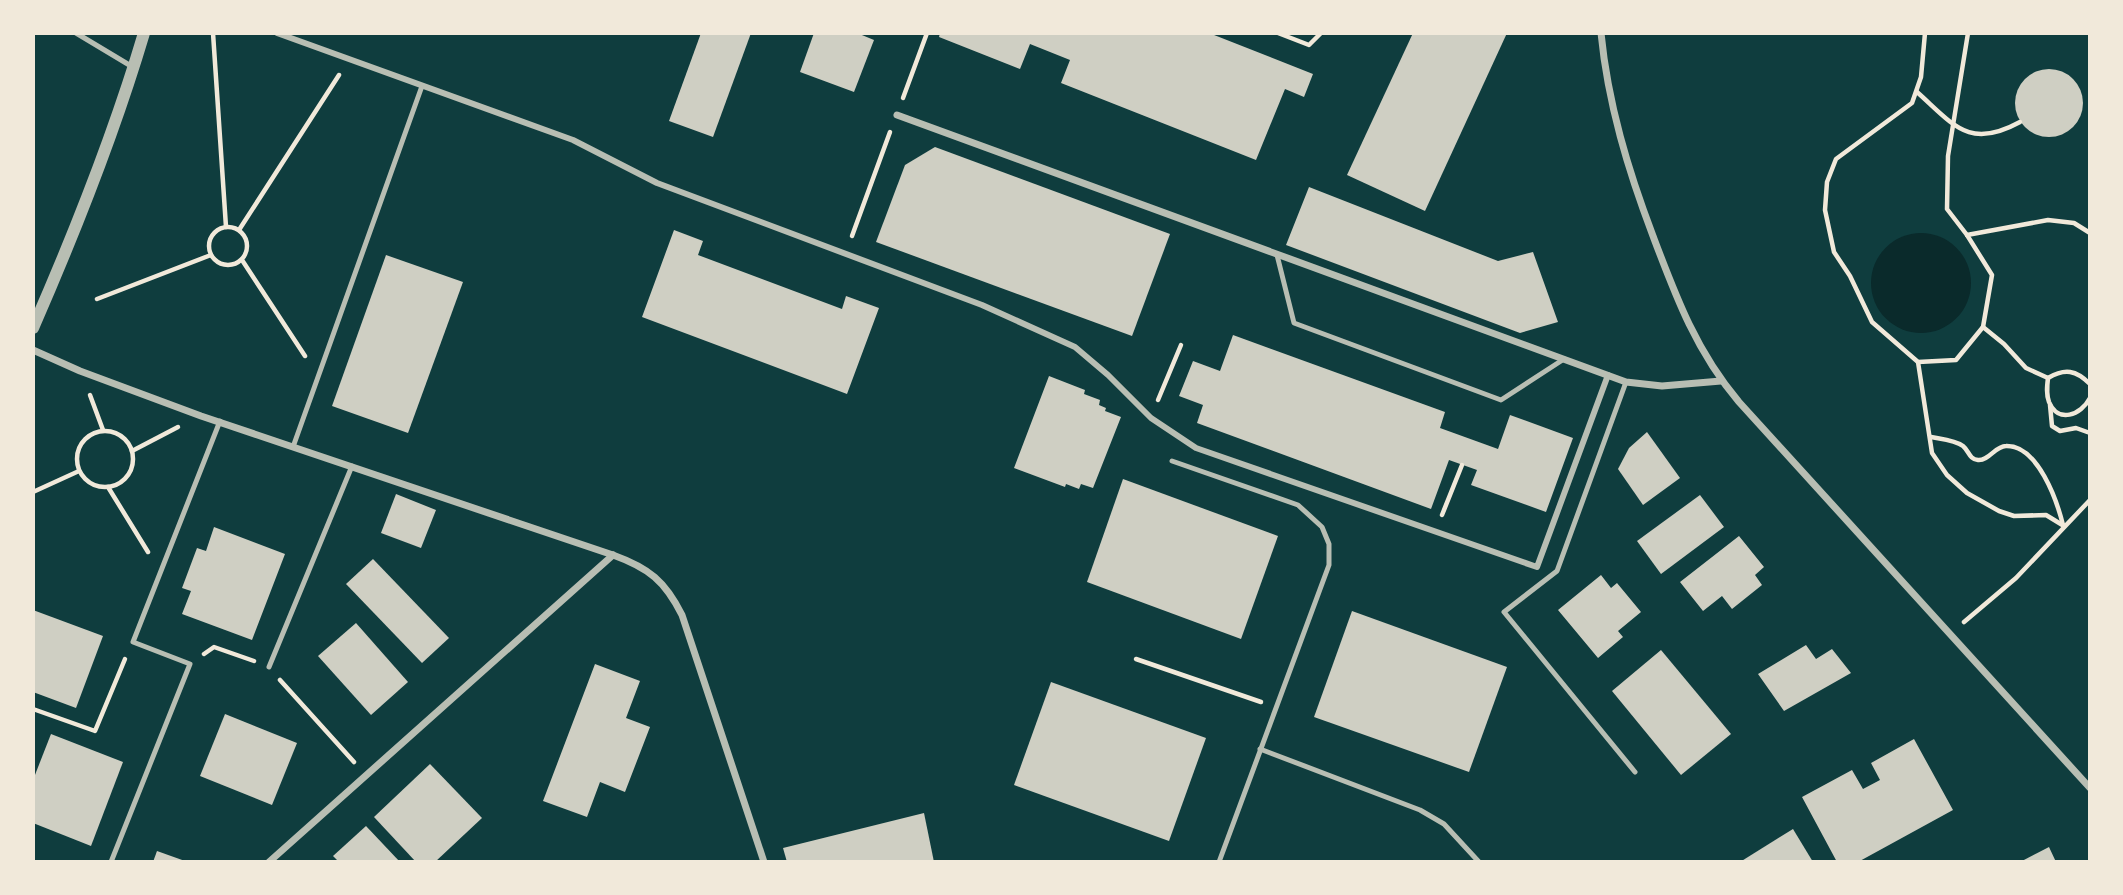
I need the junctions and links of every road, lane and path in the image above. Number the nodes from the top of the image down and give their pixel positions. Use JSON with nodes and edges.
{"nodes":[{"id":1,"x":76,"y":33,"type":"edge"},
{"id":2,"x":144,"y":33,"type":"edge"},
{"id":3,"x":213,"y":33,"type":"edge"},
{"id":4,"x":277,"y":33,"type":"edge"},
{"id":5,"x":927,"y":33,"type":"edge"},
{"id":6,"x":1279,"y":33,"type":"edge"},
{"id":7,"x":1321,"y":33,"type":"edge"},
{"id":8,"x":1601,"y":33,"type":"edge"},
{"id":9,"x":1925,"y":33,"type":"edge"},
{"id":10,"x":1968,"y":33,"type":"edge"},
{"id":11,"x":349,"y":59,"type":"junction"},
{"id":12,"x":134,"y":68,"type":"junction"},
{"id":13,"x":422,"y":86,"type":"junction"},
{"id":14,"x":1917,"y":92,"type":"junction"},
{"id":15,"x":897,"y":115,"type":"junction"},
{"id":16,"x":2020,"y":122,"type":"dead end"},
{"id":17,"x":1952,"y":124,"type":"junction"},
{"id":18,"x":226,"y":227,"type":"junction"},
{"id":19,"x":239,"y":230,"type":"junction"},
{"id":20,"x":2090,"y":233,"type":"edge"},
{"id":21,"x":1967,"y":234,"type":"junction"},
{"id":22,"x":845,"y":253,"type":"junction"},
{"id":23,"x":211,"y":255,"type":"junction"},
{"id":24,"x":1278,"y":256,"type":"junction"},
{"id":25,"x":242,"y":260,"type":"junction"},
{"id":26,"x":97,"y":299,"type":"dead end"},
{"id":27,"x":1983,"y":327,"type":"junction"},
{"id":28,"x":33,"y":328,"type":"edge"},
{"id":29,"x":1181,"y":345,"type":"dead end"},
{"id":30,"x":33,"y":350,"type":"edge"},
{"id":31,"x":1564,"y":359,"type":"junction"},
{"id":32,"x":1918,"y":362,"type":"junction"},
{"id":33,"x":80,"y":371,"type":"junction"},
{"id":34,"x":1608,"y":375,"type":"junction"},
{"id":35,"x":318,"y":376,"type":"junction"},
{"id":36,"x":2048,"y":378,"type":"junction"},
{"id":37,"x":1721,"y":381,"type":"junction"},
{"id":38,"x":1626,"y":382,"type":"junction"},
{"id":39,"x":2090,"y":384,"type":"edge"},
{"id":40,"x":2090,"y":398,"type":"edge"},
{"id":41,"x":2050,"y":405,"type":"junction"},
{"id":42,"x":201,"y":415,"type":"junction"},
{"id":43,"x":1151,"y":418,"type":"junction"},
{"id":44,"x":220,"y":421,"type":"junction"},
{"id":45,"x":103,"y":430,"type":"junction"},
{"id":46,"x":2090,"y":433,"type":"edge"},
{"id":47,"x":1931,"y":437,"type":"junction"},
{"id":48,"x":293,"y":447,"type":"junction"},
{"id":49,"x":132,"y":451,"type":"junction"},
{"id":50,"x":1171,"y":461,"type":"dead end"},
{"id":51,"x":1462,"y":465,"type":"dead end"},
{"id":52,"x":352,"y":466,"type":"junction"},
{"id":53,"x":79,"y":471,"type":"junction"},
{"id":54,"x":108,"y":487,"type":"junction"},
{"id":55,"x":33,"y":492,"type":"edge"},
{"id":56,"x":2090,"y":500,"type":"edge"},
{"id":57,"x":2064,"y":526,"type":"junction"},
{"id":58,"x":1436,"y":532,"type":"junction"},
{"id":59,"x":613,"y":555,"type":"junction"},
{"id":60,"x":159,"y":572,"type":"junction"},
{"id":61,"x":1950,"y":634,"type":"junction"},
{"id":62,"x":132,"y":642,"type":"junction"},
{"id":63,"x":1136,"y":659,"type":"dead end"},
{"id":64,"x":190,"y":664,"type":"junction"},
{"id":65,"x":269,"y":667,"type":"junction"},
{"id":66,"x":1275,"y":707,"type":"junction"},
{"id":67,"x":33,"y":709,"type":"edge"},
{"id":68,"x":1260,"y":749,"type":"junction"},
{"id":69,"x":1635,"y":772,"type":"dead end"},
{"id":70,"x":366,"y":776,"type":"junction"},
{"id":71,"x":2090,"y":788,"type":"edge"},
{"id":72,"x":111,"y":862,"type":"edge"},
{"id":73,"x":270,"y":862,"type":"edge"},
{"id":74,"x":764,"y":862,"type":"edge"},
{"id":75,"x":1219,"y":862,"type":"edge"},
{"id":76,"x":1479,"y":862,"type":"edge"}],
"edges":[{"from":1,"to":12,"type":"lane"},
{"from":2,"to":12,"type":"street"},
{"from":3,"to":18,"type":"path"},
{"from":4,"to":11,"type":"street"},
{"from":5,"to":15,"type":"path"},
{"from":6,"to":7,"type":"path"},
{"from":8,"to":37,"type":"street"},
{"from":9,"to":14,"type":"path"},
{"from":10,"to":17,"type":"path"},
{"from":11,"to":13,"type":"street"},
{"from":11,"to":19,"type":"path"},
{"from":12,"to":28,"type":"street"},
{"from":13,"to":22,"type":"street"},
{"from":13,"to":35,"type":"lane"},
{"from":14,"to":17,"type":"path"},
{"from":14,"to":32,"type":"path"},
{"from":15,"to":22,"type":"path"},
{"from":15,"to":24,"type":"street"},
{"from":16,"to":17,"type":"path"},
{"from":17,"to":21,"type":"path"},
{"from":18,"to":19,"type":"path"},
{"from":18,"to":23,"type":"path"},
{"from":19,"to":25,"type":"path"},
{"from":20,"to":21,"type":"path"},
{"from":21,"to":27,"type":"path"},
{"from":22,"to":43,"type":"street"},
{"from":23,"to":25,"type":"path"},
{"from":23,"to":26,"type":"path"},
{"from":24,"to":31,"type":"street"},
{"from":24,"to":31,"type":"lane"},
{"from":25,"to":35,"type":"path"},
{"from":27,"to":32,"type":"path"},
{"from":27,"to":36,"type":"path"},
{"from":29,"to":43,"type":"path"},
{"from":30,"to":33,"type":"street"},
{"from":31,"to":34,"type":"street"},
{"from":32,"to":47,"type":"path"},
{"from":33,"to":42,"type":"street"},
{"from":33,"to":45,"type":"path"},
{"from":34,"to":38,"type":"street"},
{"from":34,"to":58,"type":"street"},
{"from":35,"to":48,"type":"lane"},
{"from":36,"to":39,"type":"path"},
{"from":36,"to":41,"type":"path"},
{"from":37,"to":38,"type":"street"},
{"from":37,"to":61,"type":"street"},
{"from":38,"to":69,"type":"lane"},
{"from":40,"to":41,"type":"path"},
{"from":41,"to":46,"type":"path"},
{"from":42,"to":44,"type":"street"},
{"from":42,"to":49,"type":"path"},
{"from":43,"to":58,"type":"street"},
{"from":44,"to":48,"type":"street"},
{"from":44,"to":60,"type":"lane"},
{"from":45,"to":49,"type":"path"},
{"from":45,"to":53,"type":"path"},
{"from":47,"to":57,"type":"path"},
{"from":47,"to":57,"type":"path"},
{"from":48,"to":52,"type":"street"},
{"from":49,"to":54,"type":"path"},
{"from":50,"to":66,"type":"lane"},
{"from":51,"to":58,"type":"path"},
{"from":52,"to":59,"type":"street"},
{"from":52,"to":65,"type":"lane"},
{"from":53,"to":54,"type":"path"},
{"from":53,"to":55,"type":"path"},
{"from":54,"to":60,"type":"path"},
{"from":56,"to":57,"type":"path"},
{"from":57,"to":61,"type":"path"},
{"from":59,"to":70,"type":"street"},
{"from":59,"to":74,"type":"street"},
{"from":60,"to":62,"type":"lane"},
{"from":61,"to":71,"type":"street"},
{"from":62,"to":64,"type":"lane"},
{"from":62,"to":67,"type":"path"},
{"from":63,"to":66,"type":"path"},
{"from":64,"to":65,"type":"path"},
{"from":64,"to":72,"type":"lane"},
{"from":65,"to":70,"type":"path"},
{"from":66,"to":68,"type":"lane"},
{"from":68,"to":75,"type":"lane"},
{"from":68,"to":76,"type":"lane"},
{"from":70,"to":73,"type":"street"}]}
